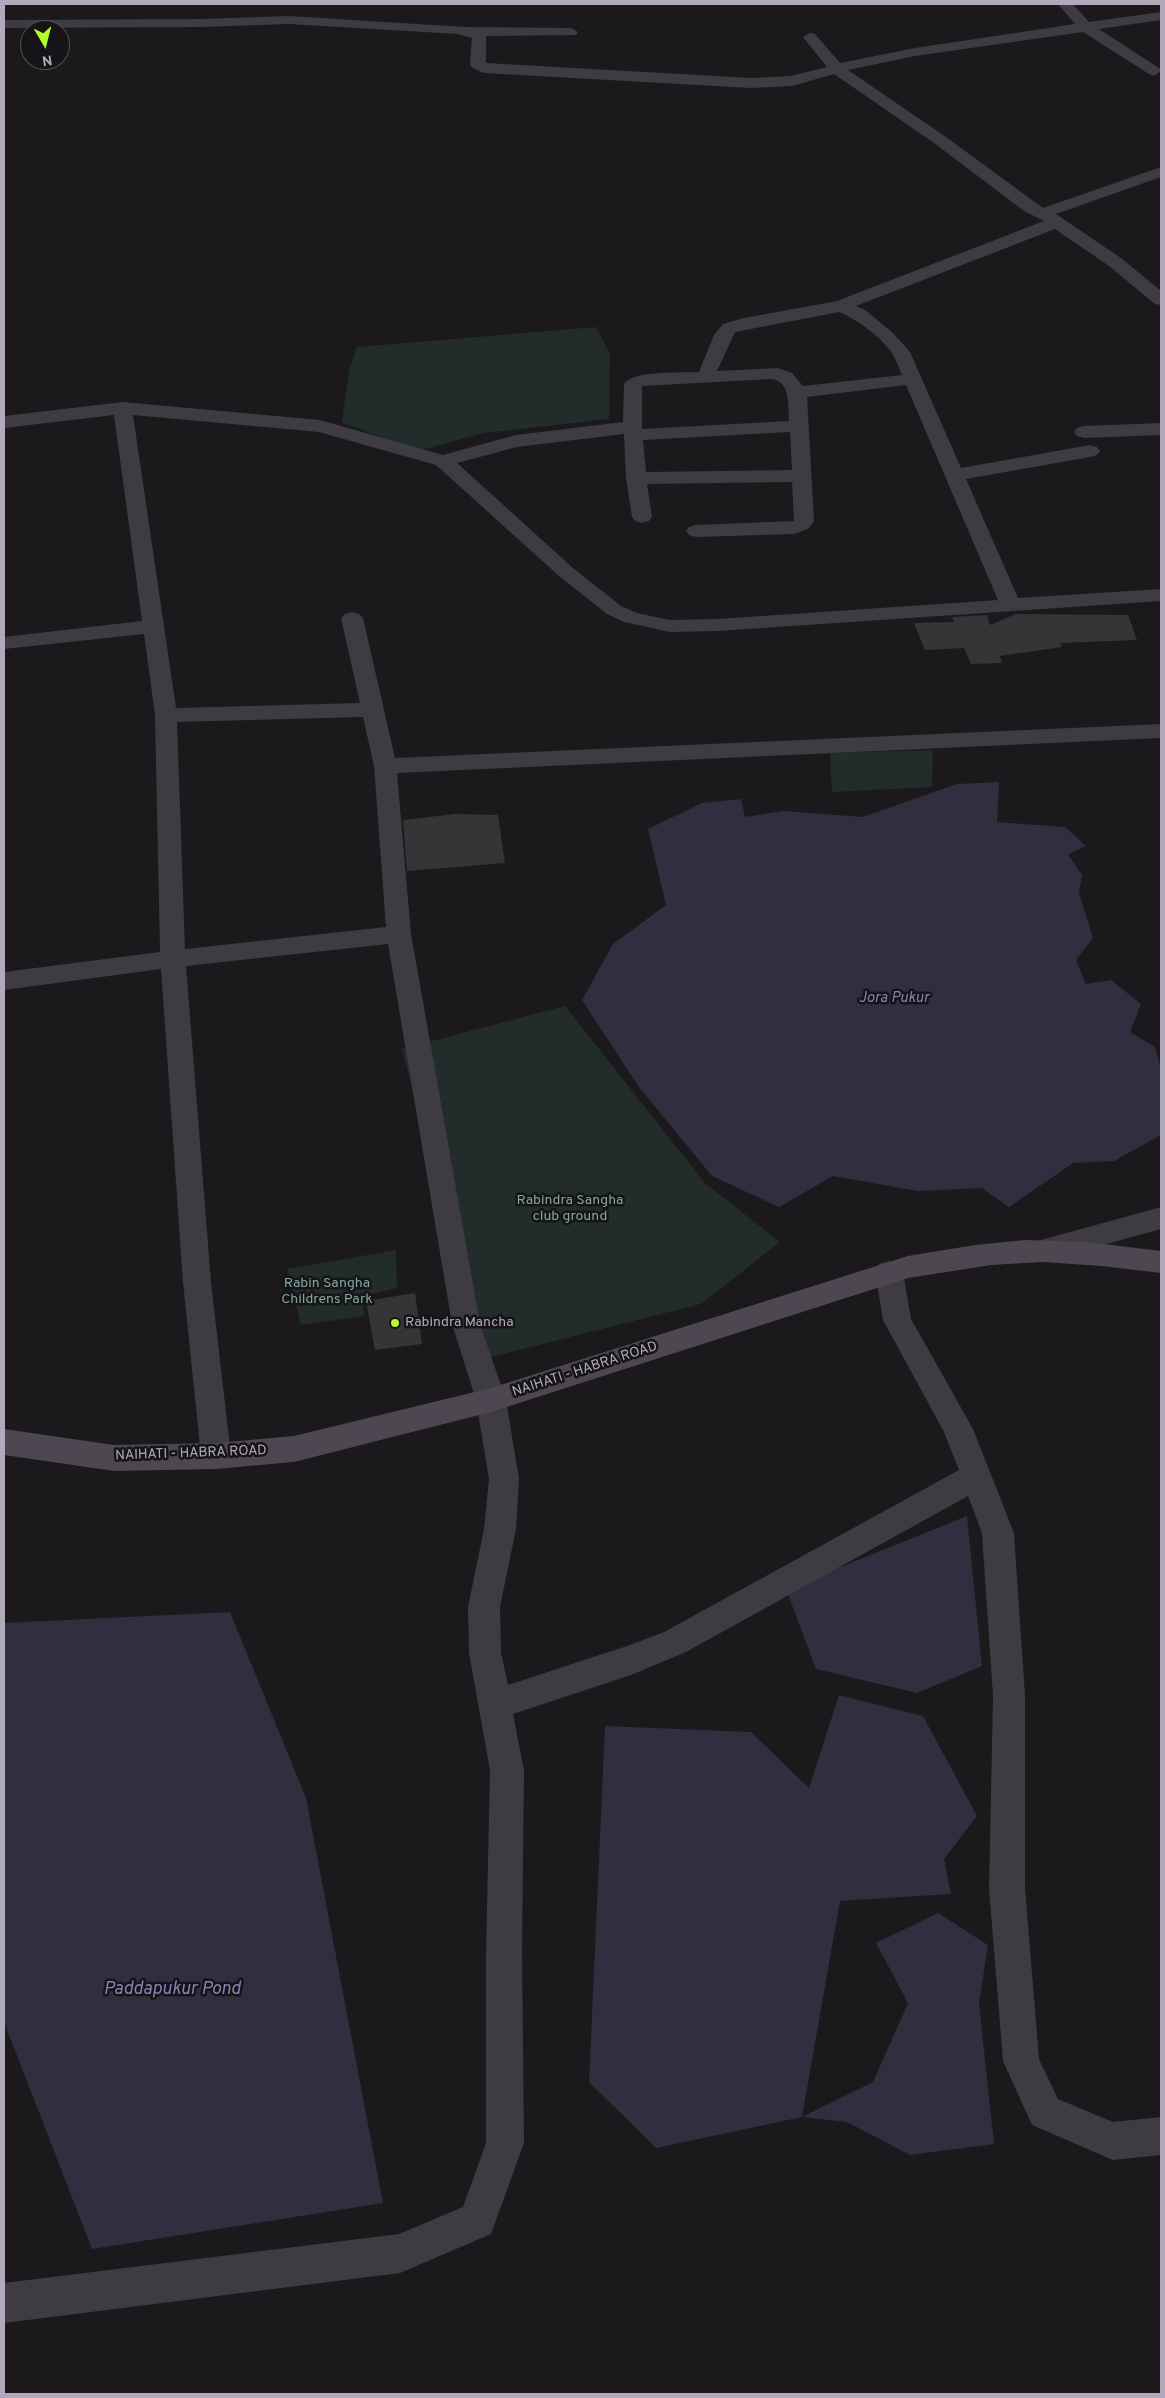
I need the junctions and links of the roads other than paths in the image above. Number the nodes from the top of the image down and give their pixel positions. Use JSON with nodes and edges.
{"nodes":[{"id":1,"x":226,"y":4,"type":"edge"},
{"id":2,"x":1065,"y":4,"type":"edge"},
{"id":3,"x":1157,"y":19,"type":"edge"},
{"id":4,"x":221,"y":23,"type":"junction"},
{"id":5,"x":4,"y":24,"type":"edge"},
{"id":6,"x":1085,"y":27,"type":"junction"},
{"id":7,"x":468,"y":32,"type":"junction"},
{"id":8,"x":571,"y":32,"type":"dead end"},
{"id":9,"x":810,"y":37,"type":"dead end"},
{"id":10,"x":838,"y":70,"type":"junction"},
{"id":11,"x":1154,"y":71,"type":"dead end"},
{"id":12,"x":1161,"y":172,"type":"edge"},
{"id":13,"x":1042,"y":214,"type":"junction"},
{"id":14,"x":1057,"y":222,"type":"junction"},
{"id":15,"x":1161,"y":300,"type":"edge"},
{"id":16,"x":841,"y":306,"type":"junction"},
{"id":17,"x":706,"y":376,"type":"junction"},
{"id":18,"x":914,"y":380,"type":"junction"},
{"id":19,"x":797,"y":390,"type":"junction"},
{"id":20,"x":123,"y":408,"type":"junction"},
{"id":21,"x":4,"y":422,"type":"edge"},
{"id":22,"x":798,"y":426,"type":"junction"},
{"id":23,"x":1161,"y":430,"type":"edge"},
{"id":24,"x":632,"y":431,"type":"junction"},
{"id":25,"x":1084,"y":432,"type":"dead end"},
{"id":26,"x":1090,"y":451,"type":"dead end"},
{"id":27,"x":443,"y":461,"type":"junction"},
{"id":28,"x":955,"y":475,"type":"junction"},
{"id":29,"x":802,"y":476,"type":"junction"},
{"id":30,"x":636,"y":478,"type":"junction"},
{"id":31,"x":642,"y":517,"type":"dead end"},
{"id":32,"x":696,"y":531,"type":"dead end"},
{"id":33,"x":1161,"y":595,"type":"edge"},
{"id":34,"x":1011,"y":606,"type":"junction"},
{"id":35,"x":352,"y":618,"type":"dead end"},
{"id":36,"x":155,"y":626,"type":"junction"},
{"id":37,"x":4,"y":642,"type":"edge"},
{"id":38,"x":374,"y":710,"type":"junction"},
{"id":39,"x":166,"y":715,"type":"junction"},
{"id":40,"x":1161,"y":731,"type":"edge"},
{"id":41,"x":385,"y":766,"type":"junction"},
{"id":42,"x":399,"y":934,"type":"junction"},
{"id":43,"x":173,"y":959,"type":"junction"},
{"id":44,"x":4,"y":981,"type":"edge"},
{"id":45,"x":1161,"y":1218,"type":"edge"},
{"id":46,"x":1041,"y":1251,"type":"junction"},
{"id":47,"x":1161,"y":1262,"type":"edge"},
{"id":48,"x":889,"y":1272,"type":"junction"},
{"id":49,"x":491,"y":1400,"type":"junction"},
{"id":50,"x":4,"y":1442,"type":"edge"},
{"id":51,"x":216,"y":1456,"type":"junction"},
{"id":52,"x":976,"y":1476,"type":"junction"},
{"id":53,"x":495,"y":1705,"type":"junction"},
{"id":54,"x":1161,"y":2136,"type":"edge"},
{"id":55,"x":4,"y":2302,"type":"edge"}],
"edges":[{"from":1,"to":4,"type":"street"},
{"from":2,"to":6,"type":"street"},
{"from":3,"to":6,"type":"street"},
{"from":4,"to":5,"type":"street"},
{"from":4,"to":7,"type":"street"},
{"from":6,"to":10,"type":"street"},
{"from":6,"to":11,"type":"street"},
{"from":7,"to":8,"type":"street"},
{"from":7,"to":10,"type":"street"},
{"from":9,"to":10,"type":"street"},
{"from":10,"to":13,"type":"street"},
{"from":12,"to":13,"type":"street"},
{"from":13,"to":14,"type":"street"},
{"from":14,"to":15,"type":"street"},
{"from":14,"to":16,"type":"street"},
{"from":16,"to":17,"type":"street"},
{"from":16,"to":18,"type":"street"},
{"from":17,"to":19,"type":"street"},
{"from":17,"to":24,"type":"street"},
{"from":18,"to":19,"type":"street"},
{"from":18,"to":28,"type":"street"},
{"from":19,"to":22,"type":"street"},
{"from":20,"to":21,"type":"street"},
{"from":20,"to":27,"type":"street"},
{"from":20,"to":36,"type":"street"},
{"from":22,"to":24,"type":"street"},
{"from":22,"to":29,"type":"street"},
{"from":23,"to":25,"type":"street"},
{"from":24,"to":27,"type":"street"},
{"from":24,"to":30,"type":"street"},
{"from":26,"to":28,"type":"street"},
{"from":27,"to":34,"type":"street"},
{"from":28,"to":34,"type":"street"},
{"from":29,"to":30,"type":"street"},
{"from":29,"to":32,"type":"street"},
{"from":30,"to":31,"type":"street"},
{"from":33,"to":34,"type":"street"},
{"from":35,"to":38,"type":"street"},
{"from":36,"to":37,"type":"street"},
{"from":36,"to":39,"type":"street"},
{"from":38,"to":39,"type":"street"},
{"from":38,"to":41,"type":"street"},
{"from":39,"to":43,"type":"street"},
{"from":40,"to":41,"type":"street"},
{"from":41,"to":42,"type":"street"},
{"from":42,"to":43,"type":"street"},
{"from":42,"to":49,"type":"street"},
{"from":43,"to":44,"type":"street"},
{"from":43,"to":51,"type":"street"},
{"from":45,"to":46,"type":"street"},
{"from":46,"to":47,"type":"main road","name":"NAIHATI - HABRA ROAD"},
{"from":46,"to":48,"type":"main road","name":"NAIHATI - HABRA ROAD"},
{"from":48,"to":49,"type":"main road","name":"NAIHATI - HABRA ROAD"},
{"from":48,"to":52,"type":"street"},
{"from":49,"to":51,"type":"main road","name":"NAIHATI - HABRA ROAD"},
{"from":49,"to":53,"type":"street"},
{"from":50,"to":51,"type":"main road","name":"NAIHATI - HABRA ROAD"},
{"from":52,"to":53,"type":"street"},
{"from":52,"to":54,"type":"street"},
{"from":53,"to":55,"type":"street"}]}
